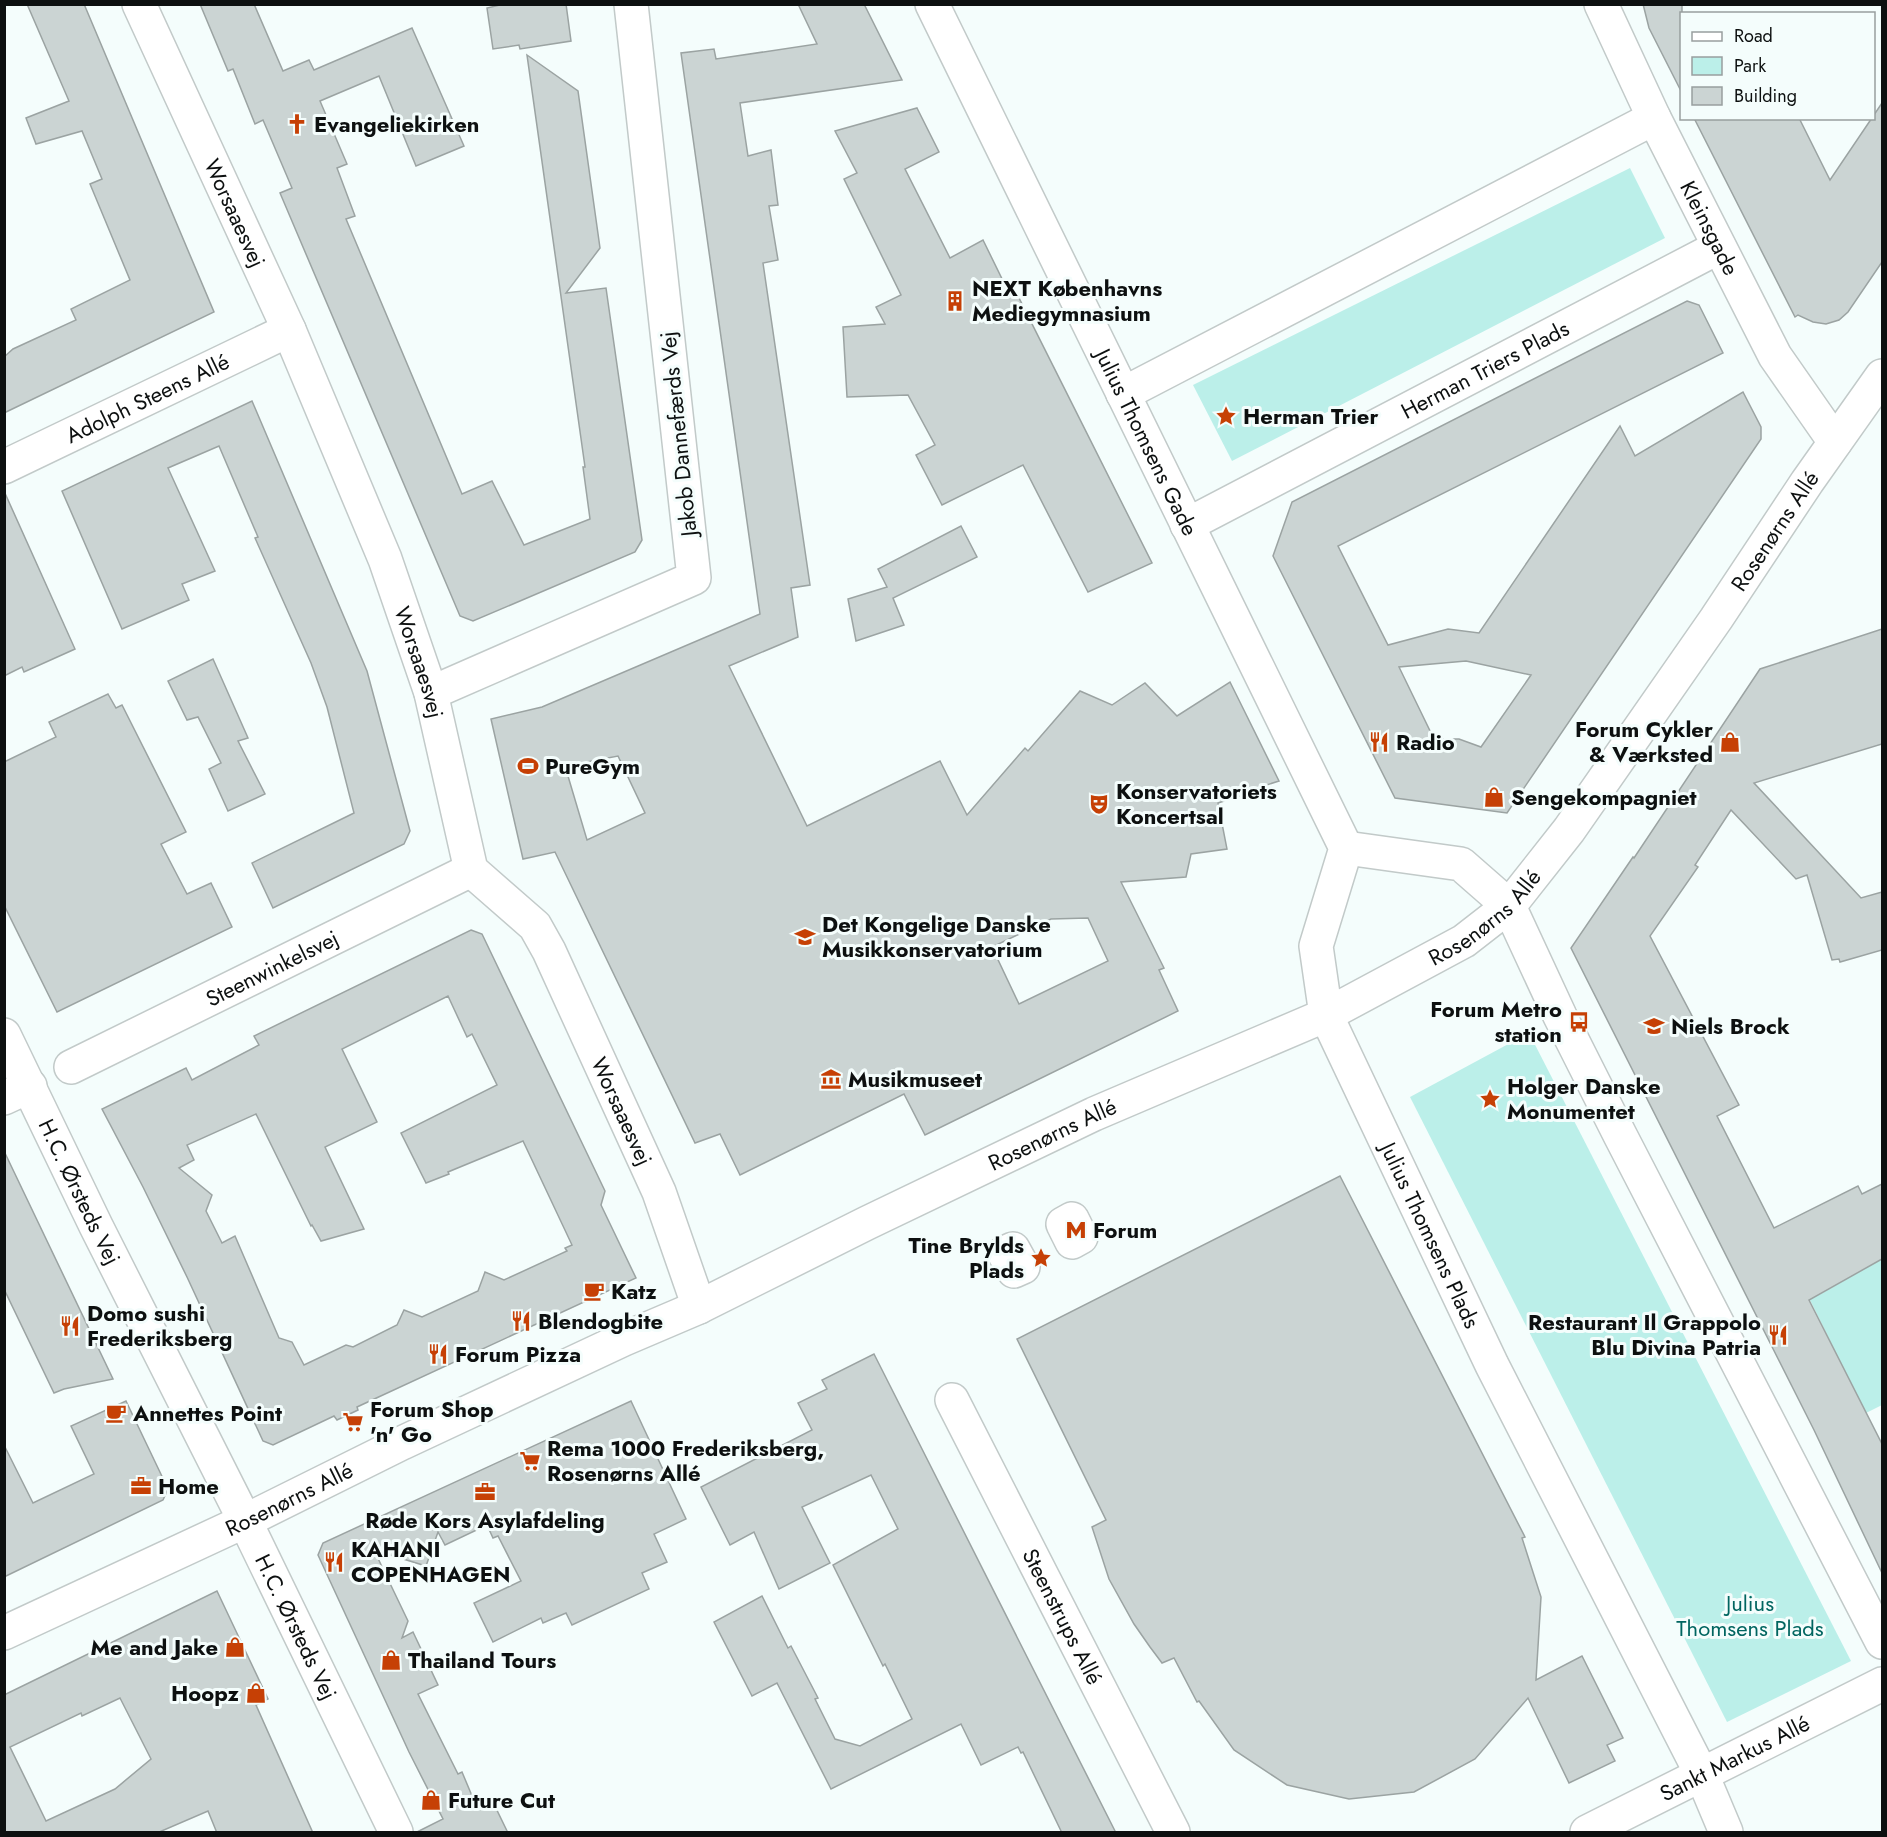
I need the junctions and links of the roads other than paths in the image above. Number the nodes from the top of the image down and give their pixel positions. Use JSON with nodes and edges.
{"nodes":[{"id":1,"x":139,"y":4,"type":"edge"},
{"id":2,"x":631,"y":4,"type":"edge"},
{"id":3,"x":932,"y":4,"type":"edge"},
{"id":4,"x":1601,"y":4,"type":"edge"},
{"id":5,"x":1654,"y":118,"type":"junction"},
{"id":6,"x":1719,"y":247,"type":"junction"},
{"id":7,"x":289,"y":330,"type":"junction"},
{"id":8,"x":1882,"y":376,"type":"edge"},
{"id":9,"x":1123,"y":394,"type":"junction"},
{"id":10,"x":1835,"y":442,"type":"junction"},
{"id":11,"x":4,"y":467,"type":"edge"},
{"id":12,"x":1187,"y":525,"type":"junction"},
{"id":13,"x":431,"y":693,"type":"junction"},
{"id":14,"x":1346,"y":848,"type":"junction"},
{"id":15,"x":471,"y":870,"type":"junction"},
{"id":16,"x":1509,"y":906,"type":"junction"},
{"id":17,"x":1326,"y":1015,"type":"junction"},
{"id":18,"x":4,"y":1035,"type":"edge"},
{"id":19,"x":71,"y":1067,"type":"dead end"},
{"id":20,"x":17,"y":1092,"type":"edge"},
{"id":21,"x":699,"y":1307,"type":"junction"},
{"id":22,"x":952,"y":1400,"type":"dead end"},
{"id":23,"x":245,"y":1521,"type":"junction"},
{"id":24,"x":4,"y":1633,"type":"edge"},
{"id":25,"x":1882,"y":1642,"type":"edge"},
{"id":26,"x":1882,"y":1683,"type":"edge"},
{"id":27,"x":1702,"y":1775,"type":"junction"},
{"id":28,"x":396,"y":1833,"type":"edge"},
{"id":29,"x":1173,"y":1833,"type":"edge"},
{"id":30,"x":1587,"y":1833,"type":"edge"},
{"id":31,"x":1726,"y":1833,"type":"edge"}],
"edges":[{"from":1,"to":7,"type":"street","name":"Worsaaesvej"},
{"from":2,"to":13,"type":"street","name":"Jakob Dannefærds Vej"},
{"from":3,"to":9,"type":"street","name":"Julius Thomsens Gade"},
{"from":4,"to":5,"type":"street","name":"Kleinsgade"},
{"from":5,"to":6,"type":"street","name":"Kleinsgade"},
{"from":5,"to":9,"type":"street"},
{"from":6,"to":10,"type":"street","name":"Kleinsgade"},
{"from":6,"to":12,"type":"street","name":"Herman Triers Plads"},
{"from":7,"to":11,"type":"street","name":"Adolph Steens Allé"},
{"from":7,"to":13,"type":"street","name":"Worsaaesvej"},
{"from":8,"to":10,"type":"street","name":"Rosenørns Allé"},
{"from":9,"to":12,"type":"street","name":"Julius Thomsens Gade"},
{"from":10,"to":16,"type":"street","name":"Rosenørns Allé"},
{"from":12,"to":14,"type":"street","name":"Julius Thomsens Gade"},
{"from":13,"to":15,"type":"street","name":"Worsaaesvej"},
{"from":14,"to":16,"type":"street"},
{"from":14,"to":17,"type":"street"},
{"from":15,"to":19,"type":"street","name":"Steenwinkelsvej"},
{"from":15,"to":21,"type":"street","name":"Worsaaesvej"},
{"from":16,"to":17,"type":"street","name":"Rosenørns Allé"},
{"from":16,"to":25,"type":"street"},
{"from":17,"to":21,"type":"street","name":"Rosenørns Allé"},
{"from":17,"to":27,"type":"street","name":"Julius Thomsens Plads"},
{"from":18,"to":20,"type":"street","name":"H.C. Ørsteds Vej"},
{"from":20,"to":23,"type":"street","name":"H.C. Ørsteds Vej"},
{"from":21,"to":23,"type":"street","name":"Rosenørns Allé"},
{"from":22,"to":29,"type":"street","name":"Steenstrups Allé"},
{"from":23,"to":24,"type":"street","name":"Rosenørns Allé"},
{"from":23,"to":28,"type":"street","name":"H.C. Ørsteds Vej"},
{"from":26,"to":27,"type":"street","name":"Sankt Markus Allé"},
{"from":27,"to":30,"type":"street","name":"Sankt Markus Allé"},
{"from":27,"to":31,"type":"street","name":"Julius Thomsens Plads"}]}
